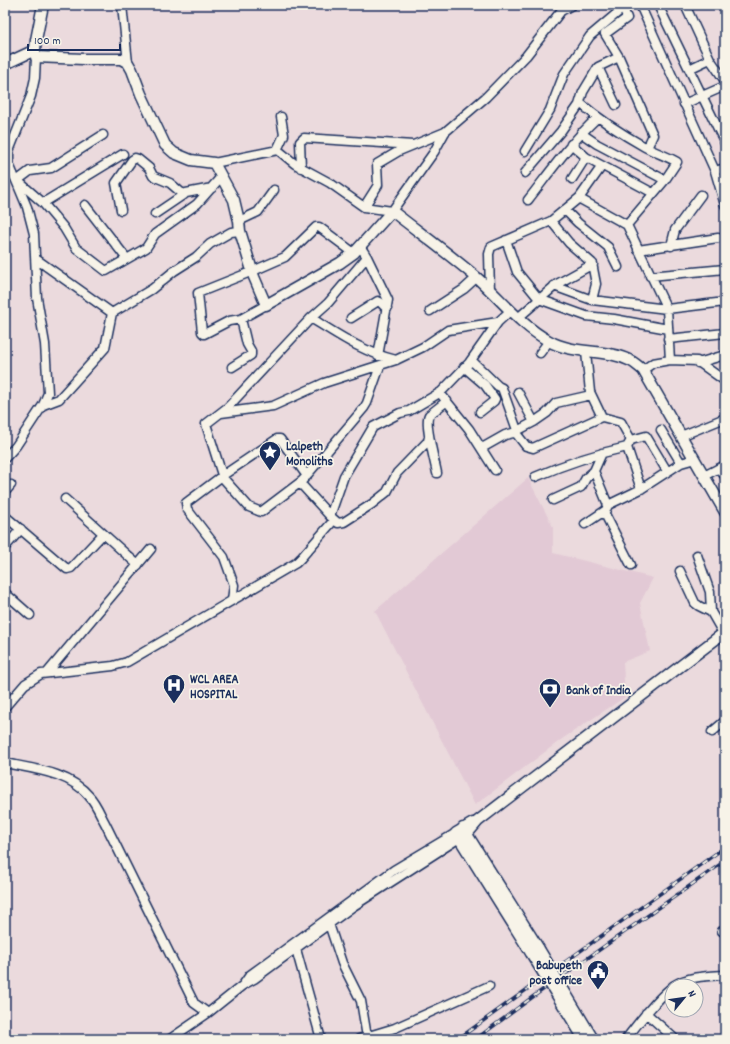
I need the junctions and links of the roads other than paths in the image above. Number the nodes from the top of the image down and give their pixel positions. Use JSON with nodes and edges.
{"nodes":[{"id":1,"x":43,"y":5,"type":"edge"},
{"id":2,"x":122,"y":5,"type":"edge"},
{"id":3,"x":572,"y":5,"type":"edge"},
{"id":4,"x":640,"y":5,"type":"edge"},
{"id":5,"x":658,"y":5,"type":"edge"},
{"id":6,"x":686,"y":5,"type":"edge"},
{"id":7,"x":623,"y":6,"type":"edge"},
{"id":8,"x":36,"y":53,"type":"junction"},
{"id":9,"x":619,"y":57,"type":"junction"},
{"id":10,"x":710,"y":59,"type":"junction"},
{"id":11,"x":128,"y":62,"type":"junction"},
{"id":12,"x":5,"y":64,"type":"edge"},
{"id":13,"x":598,"y":67,"type":"junction"},
{"id":14,"x":689,"y":70,"type":"junction"},
{"id":15,"x":725,"y":81,"type":"edge"},
{"id":16,"x":725,"y":86,"type":"edge"},
{"id":17,"x":702,"y":97,"type":"junction"},
{"id":18,"x":580,"y":103,"type":"junction"},
{"id":19,"x":684,"y":104,"type":"junction"},
{"id":20,"x":616,"y":105,"type":"dead end"},
{"id":21,"x":281,"y":117,"type":"dead end"},
{"id":22,"x":597,"y":118,"type":"junction"},
{"id":23,"x":446,"y":132,"type":"junction"},
{"id":24,"x":581,"y":133,"type":"junction"},
{"id":25,"x":103,"y":135,"type":"dead end"},
{"id":26,"x":725,"y":143,"type":"edge"},
{"id":27,"x":571,"y":144,"type":"junction"},
{"id":28,"x":413,"y":145,"type":"junction"},
{"id":29,"x":647,"y":148,"type":"junction"},
{"id":30,"x":277,"y":150,"type":"junction"},
{"id":31,"x":525,"y":151,"type":"dead end"},
{"id":32,"x":123,"y":154,"type":"dead end"},
{"id":33,"x":586,"y":157,"type":"junction"},
{"id":34,"x":214,"y":163,"type":"junction"},
{"id":35,"x":602,"y":166,"type":"junction"},
{"id":36,"x":301,"y":168,"type":"junction"},
{"id":37,"x":725,"y":168,"type":"edge"},
{"id":38,"x":715,"y":171,"type":"junction"},
{"id":39,"x":525,"y":173,"type":"dead end"},
{"id":40,"x":221,"y":177,"type":"junction"},
{"id":41,"x":16,"y":179,"type":"junction"},
{"id":42,"x":572,"y":179,"type":"dead end"},
{"id":43,"x":665,"y":180,"type":"junction"},
{"id":44,"x":212,"y":188,"type":"junction"},
{"id":45,"x":274,"y":190,"type":"dead end"},
{"id":46,"x":653,"y":193,"type":"junction"},
{"id":47,"x":184,"y":194,"type":"junction"},
{"id":48,"x":701,"y":195,"type":"dead end"},
{"id":49,"x":579,"y":198,"type":"junction"},
{"id":50,"x":528,"y":200,"type":"dead end"},
{"id":51,"x":43,"y":203,"type":"junction"},
{"id":52,"x":85,"y":205,"type":"dead end"},
{"id":53,"x":725,"y":205,"type":"edge"},
{"id":54,"x":364,"y":207,"type":"junction"},
{"id":55,"x":121,"y":210,"type":"dead end"},
{"id":56,"x":565,"y":210,"type":"junction"},
{"id":57,"x":392,"y":211,"type":"junction"},
{"id":58,"x":154,"y":214,"type":"dead end"},
{"id":59,"x":551,"y":221,"type":"junction"},
{"id":60,"x":627,"y":225,"type":"junction"},
{"id":61,"x":239,"y":226,"type":"junction"},
{"id":62,"x":718,"y":238,"type":"dead end"},
{"id":63,"x":506,"y":240,"type":"junction"},
{"id":64,"x":671,"y":246,"type":"junction"},
{"id":65,"x":357,"y":249,"type":"junction"},
{"id":66,"x":638,"y":250,"type":"junction"},
{"id":67,"x":367,"y":257,"type":"junction"},
{"id":68,"x":36,"y":259,"type":"junction"},
{"id":69,"x":127,"y":259,"type":"junction"},
{"id":70,"x":593,"y":264,"type":"junction"},
{"id":71,"x":618,"y":267,"type":"dead end"},
{"id":72,"x":725,"y":269,"type":"edge"},
{"id":73,"x":253,"y":271,"type":"junction"},
{"id":74,"x":650,"y":276,"type":"junction"},
{"id":75,"x":476,"y":278,"type":"junction"},
{"id":76,"x":554,"y":286,"type":"junction"},
{"id":77,"x":490,"y":291,"type":"junction"},
{"id":78,"x":539,"y":299,"type":"junction"},
{"id":79,"x":592,"y":300,"type":"junction"},
{"id":80,"x":725,"y":302,"type":"edge"},
{"id":81,"x":266,"y":305,"type":"junction"},
{"id":82,"x":387,"y":309,"type":"junction"},
{"id":83,"x":667,"y":309,"type":"junction"},
{"id":84,"x":430,"y":311,"type":"dead end"},
{"id":85,"x":510,"y":311,"type":"junction"},
{"id":86,"x":112,"y":313,"type":"junction"},
{"id":87,"x":311,"y":318,"type":"junction"},
{"id":88,"x":351,"y":318,"type":"dead end"},
{"id":89,"x":518,"y":318,"type":"junction"},
{"id":90,"x":242,"y":319,"type":"junction"},
{"id":91,"x":498,"y":322,"type":"junction"},
{"id":92,"x":668,"y":329,"type":"junction"},
{"id":93,"x":725,"y":333,"type":"edge"},
{"id":94,"x":668,"y":339,"type":"junction"},
{"id":95,"x":549,"y":341,"type":"junction"},
{"id":96,"x":586,"y":352,"type":"junction"},
{"id":97,"x":540,"y":353,"type":"dead end"},
{"id":98,"x":725,"y":355,"type":"edge"},
{"id":99,"x":378,"y":356,"type":"junction"},
{"id":100,"x":396,"y":360,"type":"junction"},
{"id":101,"x":471,"y":360,"type":"junction"},
{"id":102,"x":670,"y":360,"type":"junction"},
{"id":103,"x":698,"y":363,"type":"junction"},
{"id":104,"x":380,"y":366,"type":"junction"},
{"id":105,"x":232,"y":367,"type":"dead end"},
{"id":106,"x":464,"y":367,"type":"junction"},
{"id":107,"x":643,"y":370,"type":"junction"},
{"id":108,"x":725,"y":381,"type":"edge"},
{"id":109,"x":441,"y":391,"type":"junction"},
{"id":110,"x":518,"y":392,"type":"dead end"},
{"id":111,"x":592,"y":395,"type":"junction"},
{"id":112,"x":447,"y":401,"type":"junction"},
{"id":113,"x":43,"y":405,"type":"junction"},
{"id":114,"x":480,"y":412,"type":"dead end"},
{"id":115,"x":220,"y":413,"type":"junction"},
{"id":116,"x":602,"y":417,"type":"junction"},
{"id":117,"x":725,"y":418,"type":"edge"},
{"id":118,"x":534,"y":422,"type":"junction"},
{"id":119,"x":661,"y":430,"type":"dead end"},
{"id":120,"x":512,"y":433,"type":"junction"},
{"id":121,"x":681,"y":436,"type":"junction"},
{"id":122,"x":429,"y":437,"type":"junction"},
{"id":123,"x":629,"y":444,"type":"junction"},
{"id":124,"x":482,"y":448,"type":"junction"},
{"id":125,"x":602,"y":453,"type":"junction"},
{"id":126,"x":5,"y":458,"type":"edge"},
{"id":127,"x":695,"y":459,"type":"junction"},
{"id":128,"x":680,"y":464,"type":"junction"},
{"id":129,"x":722,"y":467,"type":"edge"},
{"id":130,"x":495,"y":470,"type":"dead end"},
{"id":131,"x":594,"y":471,"type":"junction"},
{"id":132,"x":667,"y":471,"type":"junction"},
{"id":133,"x":437,"y":473,"type":"dead end"},
{"id":134,"x":222,"y":476,"type":"junction"},
{"id":135,"x":307,"y":476,"type":"junction"},
{"id":136,"x":704,"y":476,"type":"junction"},
{"id":137,"x":725,"y":476,"type":"edge"},
{"id":138,"x":535,"y":477,"type":"dead end"},
{"id":139,"x":300,"y":483,"type":"junction"},
{"id":140,"x":11,"y":485,"type":"dead end"},
{"id":141,"x":642,"y":489,"type":"junction"},
{"id":142,"x":5,"y":492,"type":"edge"},
{"id":143,"x":64,"y":499,"type":"dead end"},
{"id":144,"x":554,"y":500,"type":"dead end"},
{"id":145,"x":606,"y":508,"type":"junction"},
{"id":146,"x":725,"y":512,"type":"edge"},
{"id":147,"x":5,"y":516,"type":"edge"},
{"id":148,"x":332,"y":518,"type":"junction"},
{"id":149,"x":585,"y":524,"type":"dead end"},
{"id":150,"x":21,"y":529,"type":"junction"},
{"id":151,"x":103,"y":534,"type":"junction"},
{"id":152,"x":5,"y":547,"type":"edge"},
{"id":153,"x":151,"y":549,"type":"dead end"},
{"id":154,"x":697,"y":555,"type":"dead end"},
{"id":155,"x":138,"y":565,"type":"junction"},
{"id":156,"x":631,"y":565,"type":"dead end"},
{"id":157,"x":680,"y":571,"type":"dead end"},
{"id":158,"x":6,"y":595,"type":"edge"},
{"id":159,"x":232,"y":600,"type":"junction"},
{"id":160,"x":711,"y":612,"type":"junction"},
{"id":161,"x":30,"y":615,"type":"dead end"},
{"id":162,"x":724,"y":632,"type":"edge"},
{"id":163,"x":48,"y":672,"type":"junction"},
{"id":164,"x":5,"y":707,"type":"edge"},
{"id":165,"x":725,"y":721,"type":"edge"},
{"id":166,"x":712,"y":732,"type":"dead end"},
{"id":167,"x":5,"y":763,"type":"edge"},
{"id":168,"x":461,"y":833,"type":"junction"},
{"id":169,"x":329,"y":924,"type":"junction"},
{"id":170,"x":296,"y":949,"type":"junction"},
{"id":171,"x":535,"y":951,"type":"junction"},
{"id":172,"x":725,"y":975,"type":"edge"},
{"id":173,"x":693,"y":978,"type":"edge"},
{"id":174,"x":242,"y":986,"type":"junction"},
{"id":175,"x":489,"y":986,"type":"dead end"},
{"id":176,"x":664,"y":993,"type":"edge"},
{"id":177,"x":646,"y":1013,"type":"junction"},
{"id":178,"x":208,"y":1014,"type":"junction"},
{"id":179,"x":363,"y":1038,"type":"edge"},
{"id":180,"x":170,"y":1039,"type":"edge"},
{"id":181,"x":321,"y":1039,"type":"edge"},
{"id":182,"x":584,"y":1039,"type":"edge"},
{"id":183,"x":593,"y":1039,"type":"edge"},
{"id":184,"x":626,"y":1039,"type":"edge"},
{"id":185,"x":675,"y":1039,"type":"edge"}],
"edges":[{"from":1,"to":8,"type":"main road"},
{"from":2,"to":11,"type":"street"},
{"from":3,"to":23,"type":"street"},
{"from":4,"to":19,"type":"street"},
{"from":5,"to":14,"type":"street"},
{"from":6,"to":10,"type":"street"},
{"from":7,"to":9,"type":"street"},
{"from":7,"to":31,"type":"street"},
{"from":8,"to":11,"type":"main road"},
{"from":8,"to":12,"type":"main road"},
{"from":8,"to":41,"type":"street"},
{"from":9,"to":13,"type":"street"},
{"from":9,"to":29,"type":"street"},
{"from":10,"to":14,"type":"street"},
{"from":10,"to":15,"type":"street"},
{"from":11,"to":34,"type":"main road"},
{"from":13,"to":18,"type":"street"},
{"from":13,"to":20,"type":"street"},
{"from":14,"to":17,"type":"street"},
{"from":16,"to":17,"type":"street"},
{"from":17,"to":19,"type":"street"},
{"from":17,"to":26,"type":"street"},
{"from":18,"to":22,"type":"street"},
{"from":18,"to":39,"type":"street"},
{"from":19,"to":38,"type":"street"},
{"from":21,"to":30,"type":"street"},
{"from":22,"to":24,"type":"street"},
{"from":22,"to":29,"type":"street"},
{"from":23,"to":28,"type":"street"},
{"from":23,"to":57,"type":"street"},
{"from":24,"to":27,"type":"street"},
{"from":24,"to":43,"type":"street"},
{"from":25,"to":41,"type":"street"},
{"from":27,"to":33,"type":"street"},
{"from":27,"to":50,"type":"street"},
{"from":28,"to":36,"type":"street"},
{"from":28,"to":54,"type":"street"},
{"from":29,"to":43,"type":"street"},
{"from":30,"to":34,"type":"street"},
{"from":30,"to":36,"type":"street"},
{"from":32,"to":51,"type":"street"},
{"from":33,"to":35,"type":"street"},
{"from":33,"to":42,"type":"street"},
{"from":34,"to":40,"type":"main road"},
{"from":35,"to":46,"type":"street"},
{"from":35,"to":49,"type":"street"},
{"from":36,"to":54,"type":"street"},
{"from":37,"to":38,"type":"street"},
{"from":38,"to":53,"type":"street"},
{"from":40,"to":44,"type":"street"},
{"from":40,"to":61,"type":"main road"},
{"from":41,"to":51,"type":"street"},
{"from":41,"to":68,"type":"street"},
{"from":43,"to":46,"type":"street"},
{"from":44,"to":47,"type":"street"},
{"from":44,"to":69,"type":"street"},
{"from":45,"to":61,"type":"street"},
{"from":46,"to":60,"type":"street"},
{"from":47,"to":55,"type":"street"},
{"from":47,"to":58,"type":"street"},
{"from":48,"to":64,"type":"street"},
{"from":49,"to":56,"type":"street"},
{"from":49,"to":60,"type":"street"},
{"from":51,"to":69,"type":"street"},
{"from":52,"to":69,"type":"street"},
{"from":54,"to":57,"type":"street"},
{"from":56,"to":59,"type":"street"},
{"from":56,"to":71,"type":"street"},
{"from":57,"to":65,"type":"main road"},
{"from":57,"to":75,"type":"main road"},
{"from":59,"to":63,"type":"street"},
{"from":59,"to":70,"type":"street"},
{"from":60,"to":66,"type":"street"},
{"from":61,"to":73,"type":"main road"},
{"from":61,"to":86,"type":"street"},
{"from":62,"to":64,"type":"street"},
{"from":63,"to":77,"type":"street"},
{"from":63,"to":78,"type":"street"},
{"from":64,"to":66,"type":"street"},
{"from":65,"to":67,"type":"street"},
{"from":65,"to":73,"type":"street"},
{"from":65,"to":81,"type":"main road"},
{"from":66,"to":74,"type":"street"},
{"from":67,"to":82,"type":"street"},
{"from":67,"to":87,"type":"street"},
{"from":68,"to":86,"type":"street"},
{"from":68,"to":113,"type":"street"},
{"from":70,"to":76,"type":"street"},
{"from":70,"to":79,"type":"street"},
{"from":72,"to":74,"type":"street"},
{"from":73,"to":81,"type":"main road"},
{"from":73,"to":90,"type":"street"},
{"from":74,"to":83,"type":"street"},
{"from":75,"to":77,"type":"main road"},
{"from":75,"to":84,"type":"street"},
{"from":76,"to":78,"type":"street"},
{"from":76,"to":79,"type":"street"},
{"from":77,"to":85,"type":"main road"},
{"from":78,"to":89,"type":"street"},
{"from":78,"to":92,"type":"street"},
{"from":79,"to":83,"type":"street"},
{"from":80,"to":83,"type":"street"},
{"from":81,"to":90,"type":"street"},
{"from":82,"to":88,"type":"street"},
{"from":82,"to":99,"type":"street"},
{"from":83,"to":92,"type":"street"},
{"from":85,"to":89,"type":"main road"},
{"from":85,"to":91,"type":"street"},
{"from":86,"to":113,"type":"street"},
{"from":87,"to":99,"type":"street"},
{"from":87,"to":115,"type":"street"},
{"from":89,"to":95,"type":"main road"},
{"from":90,"to":105,"type":"street"},
{"from":91,"to":100,"type":"street"},
{"from":91,"to":101,"type":"street"},
{"from":92,"to":94,"type":"street"},
{"from":93,"to":94,"type":"street"},
{"from":94,"to":102,"type":"street"},
{"from":95,"to":96,"type":"main road"},
{"from":95,"to":97,"type":"street"},
{"from":96,"to":107,"type":"main road"},
{"from":96,"to":111,"type":"street"},
{"from":98,"to":103,"type":"street"},
{"from":99,"to":100,"type":"street"},
{"from":100,"to":104,"type":"street"},
{"from":101,"to":106,"type":"street"},
{"from":101,"to":120,"type":"street"},
{"from":102,"to":103,"type":"street"},
{"from":102,"to":107,"type":"street"},
{"from":103,"to":108,"type":"street"},
{"from":104,"to":115,"type":"street"},
{"from":104,"to":135,"type":"street"},
{"from":106,"to":109,"type":"street"},
{"from":106,"to":114,"type":"street"},
{"from":107,"to":121,"type":"main road"},
{"from":109,"to":112,"type":"street"},
{"from":109,"to":148,"type":"street"},
{"from":110,"to":118,"type":"street"},
{"from":111,"to":116,"type":"street"},
{"from":111,"to":118,"type":"street"},
{"from":112,"to":122,"type":"street"},
{"from":112,"to":124,"type":"street"},
{"from":113,"to":126,"type":"street"},
{"from":115,"to":134,"type":"street"},
{"from":116,"to":120,"type":"street"},
{"from":116,"to":123,"type":"street"},
{"from":117,"to":121,"type":"street"},
{"from":118,"to":120,"type":"street"},
{"from":119,"to":128,"type":"street"},
{"from":120,"to":124,"type":"street"},
{"from":121,"to":127,"type":"main road"},
{"from":122,"to":133,"type":"street"},
{"from":122,"to":148,"type":"street"},
{"from":123,"to":125,"type":"street"},
{"from":123,"to":132,"type":"street"},
{"from":123,"to":141,"type":"street"},
{"from":124,"to":130,"type":"street"},
{"from":125,"to":131,"type":"street"},
{"from":125,"to":138,"type":"street"},
{"from":127,"to":128,"type":"street"},
{"from":127,"to":136,"type":"main road"},
{"from":128,"to":132,"type":"street"},
{"from":129,"to":136,"type":"street"},
{"from":129,"to":137,"type":"street"},
{"from":131,"to":144,"type":"street"},
{"from":131,"to":145,"type":"street"},
{"from":132,"to":141,"type":"street"},
{"from":134,"to":135,"type":"street"},
{"from":134,"to":139,"type":"street"},
{"from":134,"to":159,"type":"street"},
{"from":135,"to":139,"type":"street"},
{"from":136,"to":146,"type":"main road"},
{"from":139,"to":148,"type":"street"},
{"from":140,"to":142,"type":"street"},
{"from":141,"to":145,"type":"street"},
{"from":143,"to":151,"type":"street"},
{"from":145,"to":149,"type":"street"},
{"from":145,"to":156,"type":"street"},
{"from":147,"to":150,"type":"street"},
{"from":148,"to":159,"type":"street"},
{"from":150,"to":151,"type":"street"},
{"from":150,"to":152,"type":"street"},
{"from":151,"to":155,"type":"street"},
{"from":153,"to":155,"type":"street"},
{"from":154,"to":160,"type":"street"},
{"from":155,"to":163,"type":"street"},
{"from":157,"to":160,"type":"street"},
{"from":158,"to":161,"type":"street"},
{"from":159,"to":163,"type":"street"},
{"from":160,"to":162,"type":"street"},
{"from":162,"to":168,"type":"main road"},
{"from":163,"to":164,"type":"street"},
{"from":165,"to":166,"type":"street"},
{"from":167,"to":178,"type":"street"},
{"from":168,"to":169,"type":"street"},
{"from":168,"to":171,"type":"main road"},
{"from":168,"to":174,"type":"street"},
{"from":169,"to":170,"type":"street"},
{"from":169,"to":179,"type":"street"},
{"from":170,"to":174,"type":"street"},
{"from":170,"to":181,"type":"street"},
{"from":171,"to":182,"type":"main road","bridge":true},
{"from":171,"to":183,"type":"main road","bridge":true},
{"from":172,"to":173,"type":"street"},
{"from":174,"to":178,"type":"street"},
{"from":175,"to":179,"type":"street"},
{"from":176,"to":177,"type":"street"},
{"from":177,"to":184,"type":"street"},
{"from":177,"to":185,"type":"street"},
{"from":178,"to":180,"type":"street"}]}
